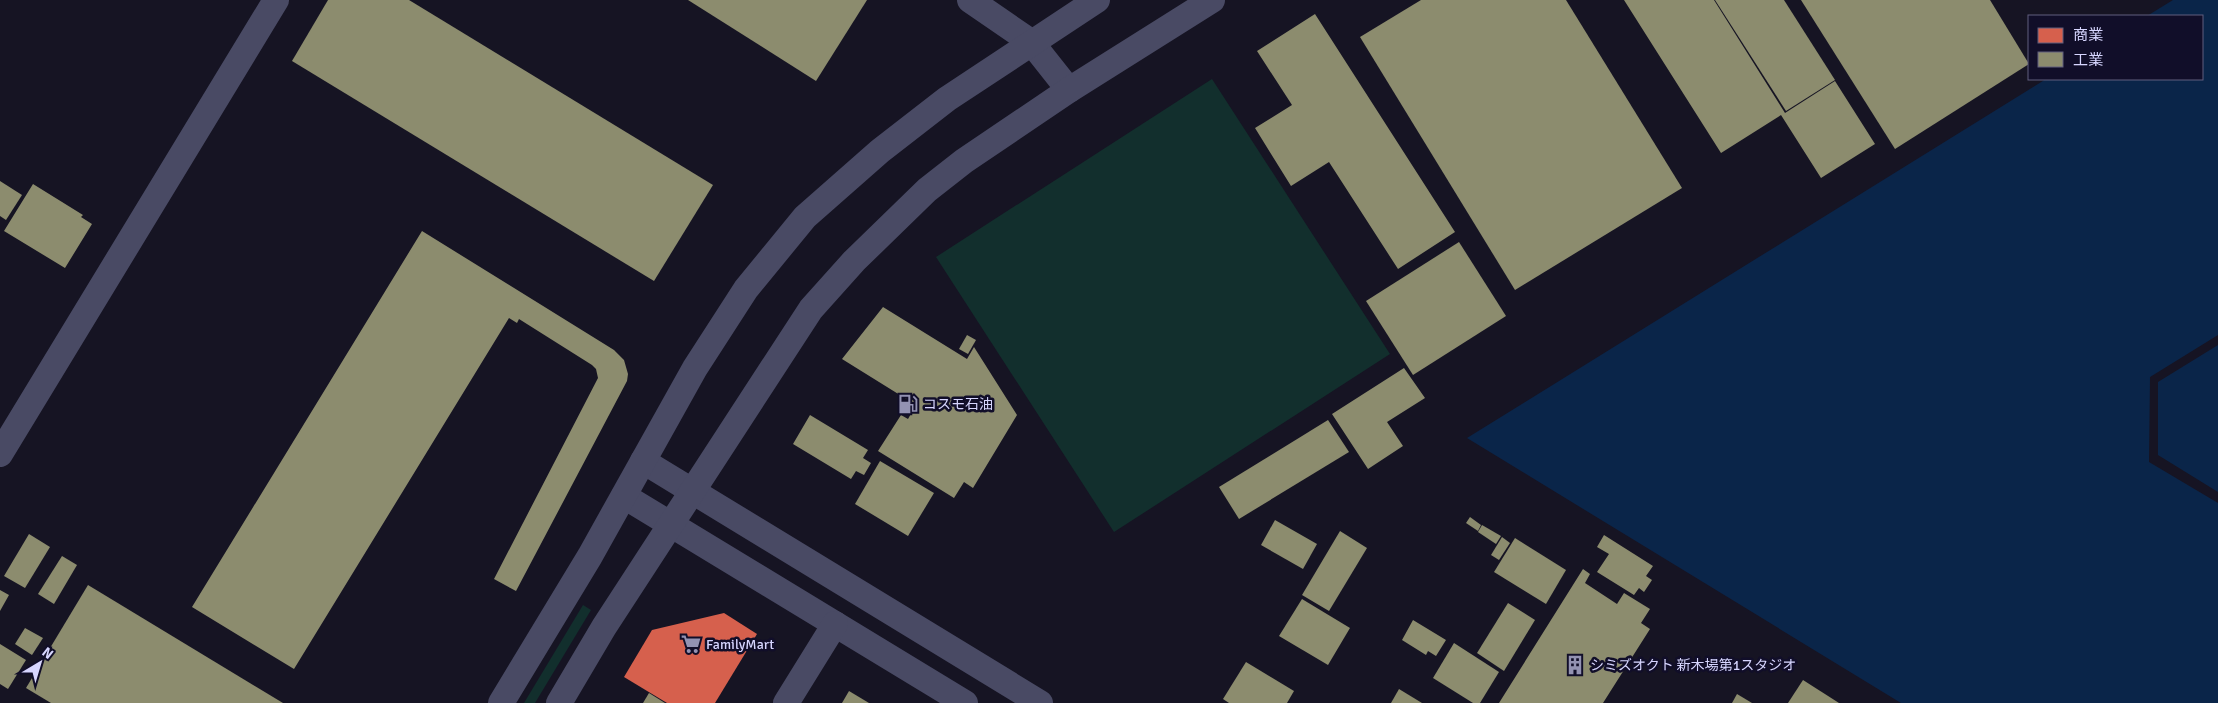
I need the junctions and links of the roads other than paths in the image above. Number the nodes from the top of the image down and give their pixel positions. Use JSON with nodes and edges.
{"nodes":[{"id":1,"x":276,"y":0,"type":"edge"},
{"id":2,"x":970,"y":0,"type":"edge"},
{"id":3,"x":1097,"y":0,"type":"edge"},
{"id":4,"x":1212,"y":0,"type":"edge"},
{"id":5,"x":1032,"y":42,"type":"junction"},
{"id":6,"x":1069,"y":90,"type":"junction"},
{"id":7,"x":0,"y":454,"type":"edge"},
{"id":8,"x":643,"y":461,"type":"junction"},
{"id":9,"x":693,"y":491,"type":"junction"},
{"id":10,"x":624,"y":496,"type":"junction"},
{"id":11,"x":671,"y":525,"type":"junction"},
{"id":12,"x":834,"y":624,"type":"junction"},
{"id":13,"x":501,"y":703,"type":"edge"},
{"id":14,"x":558,"y":703,"type":"edge"},
{"id":15,"x":786,"y":703,"type":"edge"},
{"id":16,"x":965,"y":703,"type":"edge"},
{"id":17,"x":1040,"y":703,"type":"edge"}],
"edges":[{"from":1,"to":7,"type":"street"},
{"from":2,"to":5,"type":"street"},
{"from":3,"to":5,"type":"street"},
{"from":4,"to":6,"type":"street"},
{"from":5,"to":6,"type":"street"},
{"from":5,"to":8,"type":"street"},
{"from":6,"to":9,"type":"street"},
{"from":8,"to":9,"type":"street"},
{"from":8,"to":10,"type":"street"},
{"from":9,"to":11,"type":"street"},
{"from":9,"to":17,"type":"street"},
{"from":10,"to":11,"type":"street"},
{"from":10,"to":13,"type":"street"},
{"from":11,"to":12,"type":"street"},
{"from":11,"to":14,"type":"street"},
{"from":12,"to":15,"type":"street"},
{"from":12,"to":16,"type":"street"}]}
